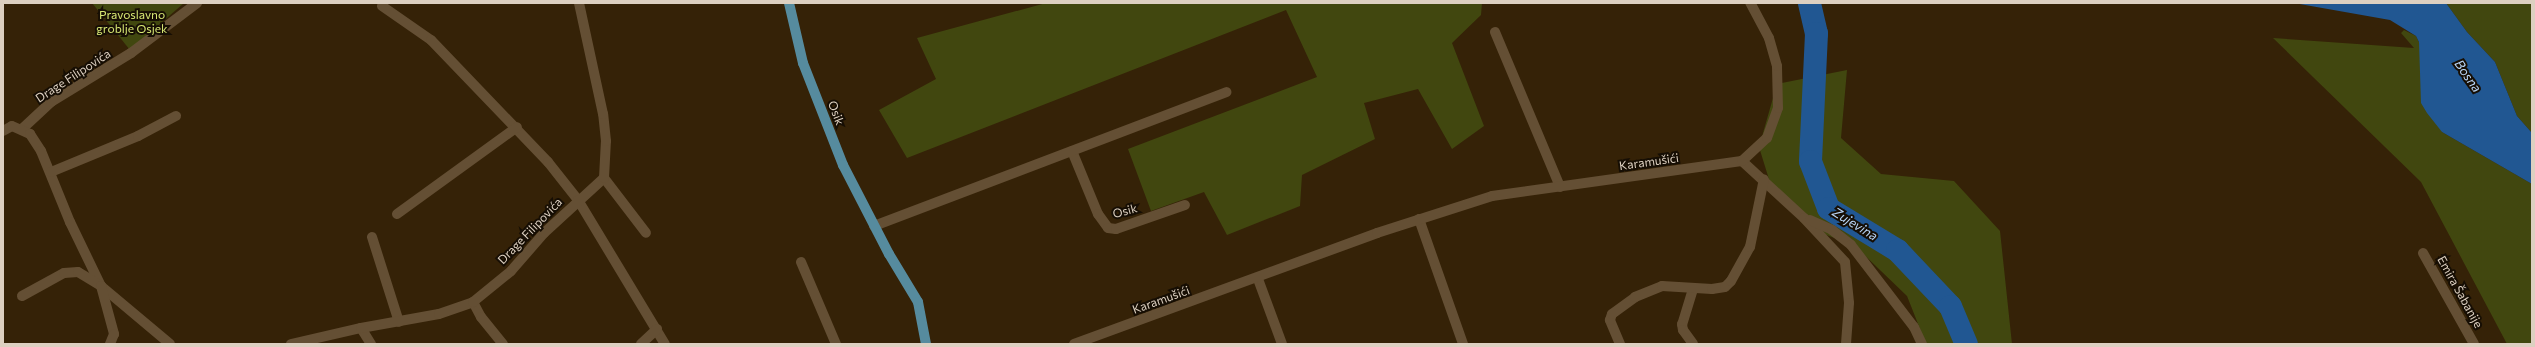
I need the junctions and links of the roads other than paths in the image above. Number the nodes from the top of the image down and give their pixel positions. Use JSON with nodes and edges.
{"nodes":[{"id":1,"x":197,"y":3,"type":"edge"},
{"id":2,"x":579,"y":3,"type":"edge"},
{"id":3,"x":789,"y":3,"type":"edge"},
{"id":4,"x":1750,"y":3,"type":"edge"},
{"id":5,"x":382,"y":6,"type":"dead end"},
{"id":6,"x":1495,"y":32,"type":"dead end"},
{"id":7,"x":1226,"y":92,"type":"dead end"},
{"id":8,"x":176,"y":116,"type":"dead end"},
{"id":9,"x":517,"y":127,"type":"junction"},
{"id":10,"x":22,"y":129,"type":"junction"},
{"id":11,"x":3,"y":131,"type":"edge"},
{"id":12,"x":1072,"y":151,"type":"junction"},
{"id":13,"x":1742,"y":161,"type":"junction"},
{"id":14,"x":51,"y":172,"type":"junction"},
{"id":15,"x":604,"y":178,"type":"junction"},
{"id":16,"x":1764,"y":179,"type":"junction"},
{"id":17,"x":1560,"y":187,"type":"junction"},
{"id":18,"x":578,"y":200,"type":"junction"},
{"id":19,"x":1185,"y":205,"type":"dead end"},
{"id":20,"x":397,"y":214,"type":"dead end"},
{"id":21,"x":1804,"y":218,"type":"junction"},
{"id":22,"x":1419,"y":219,"type":"junction"},
{"id":23,"x":874,"y":226,"type":"junction"},
{"id":24,"x":646,"y":233,"type":"dead end"},
{"id":25,"x":372,"y":237,"type":"dead end"},
{"id":26,"x":2423,"y":253,"type":"dead end"},
{"id":27,"x":801,"y":262,"type":"dead end"},
{"id":28,"x":1258,"y":279,"type":"junction"},
{"id":29,"x":101,"y":286,"type":"junction"},
{"id":30,"x":1693,"y":289,"type":"junction"},
{"id":31,"x":22,"y":296,"type":"dead end"},
{"id":32,"x":473,"y":302,"type":"junction"},
{"id":33,"x":399,"y":322,"type":"junction"},
{"id":34,"x":362,"y":328,"type":"junction"},
{"id":35,"x":657,"y":329,"type":"junction"},
{"id":36,"x":114,"y":334,"type":"junction"},
{"id":37,"x":110,"y":344,"type":"edge"},
{"id":38,"x":117,"y":344,"type":"edge"},
{"id":39,"x":170,"y":344,"type":"edge"},
{"id":40,"x":294,"y":344,"type":"edge"},
{"id":41,"x":371,"y":344,"type":"edge"},
{"id":42,"x":503,"y":344,"type":"edge"},
{"id":43,"x":641,"y":344,"type":"edge"},
{"id":44,"x":665,"y":344,"type":"edge"},
{"id":45,"x":836,"y":344,"type":"edge"},
{"id":46,"x":926,"y":344,"type":"edge"},
{"id":47,"x":1074,"y":344,"type":"edge"},
{"id":48,"x":1282,"y":344,"type":"edge"},
{"id":49,"x":1463,"y":344,"type":"edge"},
{"id":50,"x":1620,"y":344,"type":"edge"},
{"id":51,"x":1693,"y":344,"type":"edge"},
{"id":52,"x":1846,"y":344,"type":"edge"},
{"id":53,"x":1922,"y":344,"type":"edge"},
{"id":54,"x":2474,"y":344,"type":"edge"}],
"edges":[{"from":1,"to":10,"type":"street","name":"Drage Filipovića"},
{"from":2,"to":15,"type":"street"},
{"from":3,"to":23,"type":"main road","name":"Osik"},
{"from":4,"to":13,"type":"street"},
{"from":5,"to":9,"type":"street"},
{"from":6,"to":17,"type":"street"},
{"from":7,"to":12,"type":"street"},
{"from":8,"to":14,"type":"street"},
{"from":9,"to":18,"type":"street"},
{"from":9,"to":20,"type":"street"},
{"from":10,"to":11,"type":"street"},
{"from":10,"to":14,"type":"street"},
{"from":12,"to":19,"type":"street","name":"Osik"},
{"from":12,"to":23,"type":"street"},
{"from":13,"to":16,"type":"street"},
{"from":13,"to":17,"type":"street","name":"Karamušići"},
{"from":14,"to":29,"type":"street"},
{"from":15,"to":18,"type":"street","name":"Drage Filipovića"},
{"from":15,"to":24,"type":"street"},
{"from":16,"to":21,"type":"street"},
{"from":16,"to":30,"type":"street"},
{"from":17,"to":22,"type":"street","name":"Karamušići"},
{"from":18,"to":32,"type":"street","name":"Drage Filipovića"},
{"from":18,"to":35,"type":"street"},
{"from":21,"to":52,"type":"street"},
{"from":21,"to":53,"type":"street"},
{"from":22,"to":28,"type":"street","name":"Karamušići"},
{"from":22,"to":49,"type":"street"},
{"from":23,"to":46,"type":"main road","name":"Osik"},
{"from":25,"to":33,"type":"street"},
{"from":26,"to":54,"type":"street","name":"Emira Šabanije"},
{"from":27,"to":45,"type":"street"},
{"from":28,"to":47,"type":"street","name":"Karamušići"},
{"from":28,"to":48,"type":"street"},
{"from":29,"to":31,"type":"street"},
{"from":29,"to":36,"type":"street"},
{"from":29,"to":39,"type":"street"},
{"from":30,"to":50,"type":"street"},
{"from":30,"to":51,"type":"street"},
{"from":32,"to":33,"type":"street","name":"Drage Filipovića"},
{"from":32,"to":42,"type":"street"},
{"from":33,"to":34,"type":"street","name":"Drage Filipovića"},
{"from":34,"to":40,"type":"street","name":"Drage Filipovića"},
{"from":34,"to":41,"type":"street"},
{"from":35,"to":43,"type":"street"},
{"from":35,"to":44,"type":"street"},
{"from":36,"to":37,"type":"street"},
{"from":36,"to":38,"type":"street"}]}
